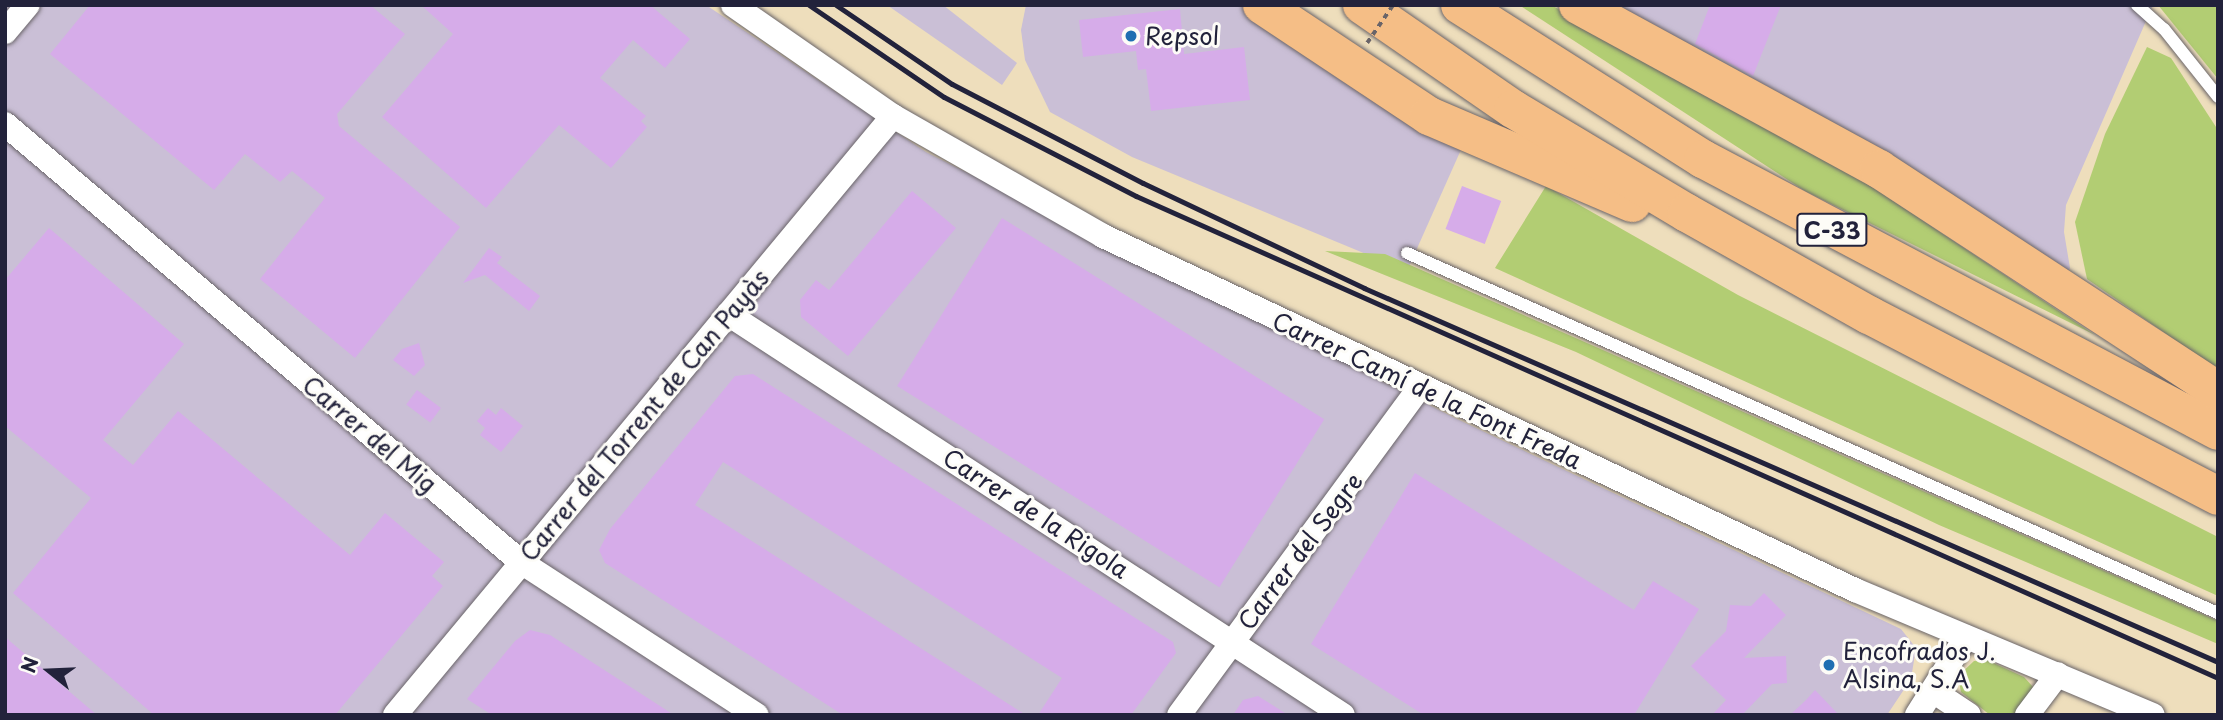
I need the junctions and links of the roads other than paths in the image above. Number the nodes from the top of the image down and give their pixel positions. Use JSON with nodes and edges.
{"nodes":[{"id":1,"x":28,"y":5,"type":"edge"},
{"id":2,"x":733,"y":5,"type":"edge"},
{"id":3,"x":1262,"y":5,"type":"edge"},
{"id":4,"x":1362,"y":5,"type":"edge"},
{"id":5,"x":1460,"y":5,"type":"edge"},
{"id":6,"x":1578,"y":5,"type":"edge"},
{"id":7,"x":2137,"y":5,"type":"edge"},
{"id":8,"x":5,"y":32,"type":"edge"},
{"id":9,"x":2218,"y":97,"type":"edge"},
{"id":10,"x":893,"y":116,"type":"junction"},
{"id":11,"x":5,"y":124,"type":"edge"},
{"id":12,"x":1747,"y":247,"type":"junction"},
{"id":13,"x":1406,"y":253,"type":"dead end"},
{"id":14,"x":728,"y":314,"type":"junction"},
{"id":15,"x":1420,"y":387,"type":"junction"},
{"id":16,"x":2218,"y":391,"type":"edge"},
{"id":17,"x":2218,"y":431,"type":"edge"},
{"id":18,"x":2218,"y":496,"type":"edge"},
{"id":19,"x":521,"y":562,"type":"junction"},
{"id":20,"x":2218,"y":613,"type":"edge"},
{"id":21,"x":1966,"y":638,"type":"junction"},
{"id":22,"x":1233,"y":640,"type":"junction"},
{"id":23,"x":2058,"y":674,"type":"junction"},
{"id":24,"x":1933,"y":691,"type":"junction"},
{"id":25,"x":396,"y":715,"type":"edge"},
{"id":26,"x":757,"y":715,"type":"edge"},
{"id":27,"x":1179,"y":715,"type":"edge"},
{"id":28,"x":1343,"y":715,"type":"edge"},
{"id":29,"x":1917,"y":715,"type":"edge"},
{"id":30,"x":1969,"y":715,"type":"edge"},
{"id":31,"x":2027,"y":715,"type":"edge"},
{"id":32,"x":2153,"y":715,"type":"edge"}],
"edges":[{"from":1,"to":8,"type":"street"},
{"from":2,"to":10,"type":"street","name":"Carrer Camí de la Font Freda"},
{"from":3,"to":12,"type":"highway"},
{"from":4,"to":12,"type":"highway","number":"C-33"},
{"from":5,"to":17,"type":"highway","number":"C-33"},
{"from":6,"to":16,"type":"highway"},
{"from":7,"to":9,"type":"lane"},
{"from":10,"to":14,"type":"street","name":"Carrer del Torrent de Can Payàs"},
{"from":10,"to":15,"type":"street","name":"Carrer Camí de la Font Freda"},
{"from":11,"to":19,"type":"street","name":"Carrer del Mig"},
{"from":12,"to":18,"type":"highway","number":"C-33"},
{"from":13,"to":20,"type":"lane"},
{"from":14,"to":19,"type":"street","name":"Carrer del Torrent de Can Payàs"},
{"from":14,"to":22,"type":"street","name":"Carrer de la Rigola"},
{"from":15,"to":21,"type":"street","name":"Carrer Camí de la Font Freda"},
{"from":15,"to":22,"type":"street","name":"Carrer del Segre"},
{"from":19,"to":25,"type":"street","name":"Carrer del Torrent de Can Payàs"},
{"from":19,"to":26,"type":"street","name":"Carrer del Mig"},
{"from":21,"to":23,"type":"street","name":"Carrer Camí de la Font Freda"},
{"from":21,"to":24,"type":"street"},
{"from":22,"to":27,"type":"street","name":"Carrer del Segre"},
{"from":22,"to":28,"type":"street","name":"Carrer de la Rigola"},
{"from":23,"to":31,"type":"street"},
{"from":23,"to":32,"type":"street","name":"Carrer Camí de la Font Freda"},
{"from":24,"to":29,"type":"street"},
{"from":24,"to":30,"type":"street"}]}
